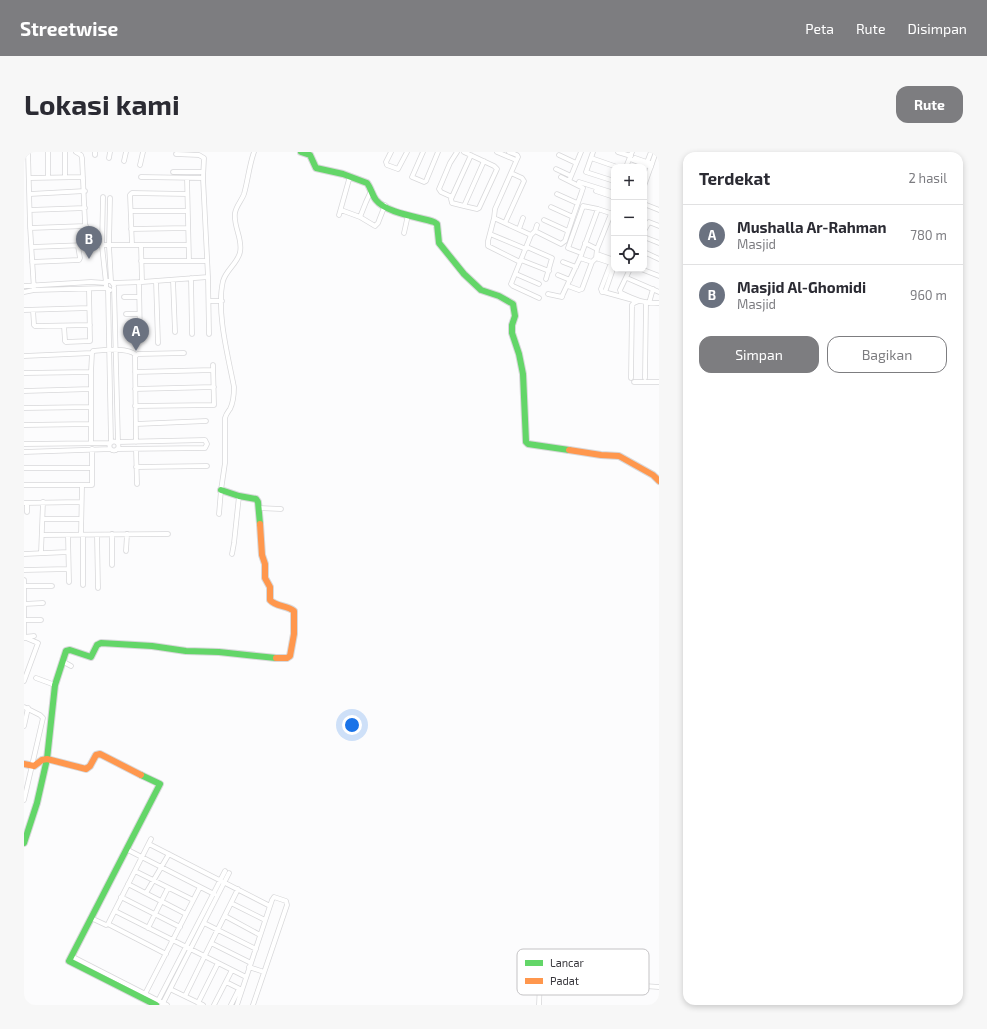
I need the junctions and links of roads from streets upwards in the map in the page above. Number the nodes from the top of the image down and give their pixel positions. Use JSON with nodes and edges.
{"nodes":[{"id":1,"x":28,"y":152,"type":"edge"},
{"id":2,"x":48,"y":152,"type":"edge"},
{"id":3,"x":65,"y":152,"type":"edge"},
{"id":4,"x":76,"y":152,"type":"edge"},
{"id":5,"x":110,"y":152,"type":"edge"},
{"id":6,"x":126,"y":152,"type":"edge"},
{"id":7,"x":143,"y":152,"type":"edge"},
{"id":8,"x":254,"y":152,"type":"edge"},
{"id":9,"x":301,"y":152,"type":"edge"},
{"id":10,"x":391,"y":152,"type":"edge"},
{"id":11,"x":407,"y":152,"type":"edge"},
{"id":12,"x":422,"y":152,"type":"edge"},
{"id":13,"x":438,"y":152,"type":"edge"},
{"id":14,"x":457,"y":152,"type":"edge"},
{"id":15,"x":464,"y":152,"type":"edge"},
{"id":16,"x":497,"y":152,"type":"edge"},
{"id":17,"x":509,"y":152,"type":"edge"},
{"id":18,"x":580,"y":152,"type":"edge"},
{"id":19,"x":593,"y":152,"type":"edge"},
{"id":20,"x":618,"y":152,"type":"edge"},
{"id":21,"x":651,"y":152,"type":"edge"},
{"id":22,"x":656,"y":152,"type":"edge"},
{"id":23,"x":176,"y":154,"type":"dead end"},
{"id":24,"x":559,"y":155,"type":"dead end"},
{"id":25,"x":471,"y":156,"type":"junction"},
{"id":26,"x":631,"y":156,"type":"edge"},
{"id":27,"x":109,"y":158,"type":"dead end"},
{"id":28,"x":591,"y":158,"type":"junction"},
{"id":29,"x":516,"y":160,"type":"junction"},
{"id":30,"x":484,"y":161,"type":"junction"},
{"id":31,"x":124,"y":162,"type":"dead end"},
{"id":32,"x":576,"y":163,"type":"junction"},
{"id":33,"x":642,"y":164,"type":"edge"},
{"id":34,"x":646,"y":164,"type":"edge"},
{"id":35,"x":140,"y":165,"type":"dead end"},
{"id":36,"x":611,"y":165,"type":"edge"},
{"id":37,"x":651,"y":165,"type":"junction"},
{"id":38,"x":647,"y":166,"type":"edge"},
{"id":39,"x":556,"y":169,"type":"dead end"},
{"id":40,"x":173,"y":172,"type":"dead end"},
{"id":41,"x":203,"y":172,"type":"junction"},
{"id":42,"x":511,"y":173,"type":"junction"},
{"id":43,"x":350,"y":176,"type":"junction"},
{"id":44,"x":48,"y":177,"type":"junction"},
{"id":45,"x":65,"y":177,"type":"junction"},
{"id":46,"x":83,"y":177,"type":"junction"},
{"id":47,"x":141,"y":177,"type":"dead end"},
{"id":48,"x":561,"y":177,"type":"dead end"},
{"id":49,"x":647,"y":177,"type":"edge"},
{"id":50,"x":30,"y":178,"type":"junction"},
{"id":51,"x":187,"y":178,"type":"junction"},
{"id":52,"x":203,"y":178,"type":"junction"},
{"id":53,"x":570,"y":179,"type":"junction"},
{"id":54,"x":611,"y":180,"type":"edge"},
{"id":55,"x":578,"y":182,"type":"dead end"},
{"id":56,"x":85,"y":191,"type":"junction"},
{"id":57,"x":371,"y":191,"type":"junction"},
{"id":58,"x":596,"y":191,"type":"dead end"},
{"id":59,"x":611,"y":192,"type":"edge"},
{"id":60,"x":30,"y":194,"type":"junction"},
{"id":61,"x":186,"y":194,"type":"junction"},
{"id":62,"x":557,"y":194,"type":"dead end"},
{"id":63,"x":611,"y":196,"type":"edge"},
{"id":64,"x":103,"y":197,"type":"dead end"},
{"id":65,"x":452,"y":197,"type":"junction"},
{"id":66,"x":110,"y":198,"type":"dead end"},
{"id":67,"x":577,"y":204,"type":"junction"},
{"id":68,"x":384,"y":205,"type":"junction"},
{"id":69,"x":647,"y":205,"type":"edge"},
{"id":70,"x":464,"y":206,"type":"junction"},
{"id":71,"x":551,"y":207,"type":"dead end"},
{"id":72,"x":85,"y":208,"type":"junction"},
{"id":73,"x":598,"y":209,"type":"junction"},
{"id":74,"x":30,"y":210,"type":"junction"},
{"id":75,"x":341,"y":210,"type":"junction"},
{"id":76,"x":659,"y":210,"type":"edge"},
{"id":77,"x":130,"y":211,"type":"junction"},
{"id":78,"x":187,"y":211,"type":"junction"},
{"id":79,"x":611,"y":213,"type":"edge"},
{"id":80,"x":339,"y":215,"type":"dead end"},
{"id":81,"x":408,"y":215,"type":"junction"},
{"id":82,"x":360,"y":217,"type":"junction"},
{"id":83,"x":573,"y":217,"type":"junction"},
{"id":84,"x":494,"y":218,"type":"junction"},
{"id":85,"x":523,"y":218,"type":"dead end"},
{"id":86,"x":611,"y":219,"type":"edge"},
{"id":87,"x":544,"y":220,"type":"dead end"},
{"id":88,"x":505,"y":223,"type":"junction"},
{"id":89,"x":537,"y":225,"type":"dead end"},
{"id":90,"x":86,"y":226,"type":"junction"},
{"id":91,"x":647,"y":226,"type":"edge"},
{"id":92,"x":659,"y":226,"type":"edge"},
{"id":93,"x":24,"y":227,"type":"edge"},
{"id":94,"x":30,"y":227,"type":"junction"},
{"id":95,"x":188,"y":228,"type":"junction"},
{"id":96,"x":131,"y":229,"type":"junction"},
{"id":97,"x":519,"y":229,"type":"junction"},
{"id":98,"x":535,"y":231,"type":"junction"},
{"id":99,"x":568,"y":231,"type":"junction"},
{"id":100,"x":404,"y":233,"type":"dead end"},
{"id":101,"x":490,"y":234,"type":"junction"},
{"id":102,"x":531,"y":235,"type":"junction"},
{"id":103,"x":647,"y":238,"type":"edge"},
{"id":104,"x":659,"y":243,"type":"edge"},
{"id":105,"x":585,"y":244,"type":"junction"},
{"id":106,"x":86,"y":245,"type":"junction"},
{"id":107,"x":132,"y":245,"type":"junction"},
{"id":108,"x":140,"y":245,"type":"junction"},
{"id":109,"x":187,"y":245,"type":"junction"},
{"id":110,"x":78,"y":246,"type":"junction"},
{"id":111,"x":102,"y":246,"type":"junction"},
{"id":112,"x":109,"y":246,"type":"junction"},
{"id":113,"x":32,"y":247,"type":"junction"},
{"id":114,"x":526,"y":248,"type":"junction"},
{"id":115,"x":581,"y":253,"type":"junction"},
{"id":116,"x":647,"y":253,"type":"edge"},
{"id":117,"x":597,"y":254,"type":"junction"},
{"id":118,"x":580,"y":258,"type":"junction"},
{"id":119,"x":104,"y":259,"type":"junction"},
{"id":120,"x":110,"y":259,"type":"junction"},
{"id":121,"x":659,"y":259,"type":"edge"},
{"id":122,"x":611,"y":260,"type":"edge"},
{"id":123,"x":141,"y":261,"type":"junction"},
{"id":124,"x":188,"y":261,"type":"junction"},
{"id":125,"x":206,"y":261,"type":"junction"},
{"id":126,"x":520,"y":261,"type":"junction"},
{"id":127,"x":32,"y":262,"type":"junction"},
{"id":128,"x":563,"y":262,"type":"dead end"},
{"id":129,"x":592,"y":262,"type":"junction"},
{"id":130,"x":611,"y":266,"type":"edge"},
{"id":131,"x":576,"y":267,"type":"junction"},
{"id":132,"x":549,"y":271,"type":"junction"},
{"id":133,"x":647,"y":271,"type":"edge"},
{"id":134,"x":629,"y":272,"type":"edge"},
{"id":135,"x":516,"y":274,"type":"junction"},
{"id":136,"x":558,"y":275,"type":"dead end"},
{"id":137,"x":659,"y":276,"type":"edge"},
{"id":138,"x":208,"y":277,"type":"junction"},
{"id":139,"x":191,"y":278,"type":"junction"},
{"id":140,"x":627,"y":278,"type":"junction"},
{"id":141,"x":546,"y":279,"type":"dead end"},
{"id":142,"x":174,"y":280,"type":"junction"},
{"id":143,"x":570,"y":280,"type":"junction"},
{"id":144,"x":156,"y":281,"type":"junction"},
{"id":145,"x":140,"y":282,"type":"junction"},
{"id":146,"x":113,"y":284,"type":"junction"},
{"id":147,"x":539,"y":284,"type":"dead end"},
{"id":148,"x":24,"y":286,"type":"edge"},
{"id":149,"x":106,"y":286,"type":"junction"},
{"id":150,"x":568,"y":286,"type":"junction"},
{"id":151,"x":34,"y":288,"type":"junction"},
{"id":152,"x":89,"y":289,"type":"junction"},
{"id":153,"x":653,"y":289,"type":"junction"},
{"id":154,"x":24,"y":292,"type":"edge"},
{"id":155,"x":659,"y":292,"type":"edge"},
{"id":156,"x":548,"y":294,"type":"dead end"},
{"id":157,"x":124,"y":297,"type":"dead end"},
{"id":158,"x":139,"y":297,"type":"junction"},
{"id":159,"x":539,"y":298,"type":"dead end"},
{"id":160,"x":209,"y":301,"type":"junction"},
{"id":161,"x":222,"y":301,"type":"junction"},
{"id":162,"x":639,"y":301,"type":"junction"},
{"id":163,"x":647,"y":303,"type":"junction"},
{"id":164,"x":659,"y":303,"type":"edge"},
{"id":165,"x":89,"y":308,"type":"junction"},
{"id":166,"x":24,"y":310,"type":"edge"},
{"id":167,"x":33,"y":310,"type":"junction"},
{"id":168,"x":126,"y":314,"type":"dead end"},
{"id":169,"x":140,"y":314,"type":"junction"},
{"id":170,"x":90,"y":325,"type":"junction"},
{"id":171,"x":64,"y":326,"type":"junction"},
{"id":172,"x":126,"y":331,"type":"dead end"},
{"id":173,"x":140,"y":331,"type":"junction"},
{"id":174,"x":175,"y":332,"type":"dead end"},
{"id":175,"x":192,"y":334,"type":"dead end"},
{"id":176,"x":209,"y":334,"type":"dead end"},
{"id":177,"x":140,"y":338,"type":"dead end"},
{"id":178,"x":158,"y":343,"type":"dead end"},
{"id":179,"x":109,"y":348,"type":"junction"},
{"id":180,"x":114,"y":348,"type":"junction"},
{"id":181,"x":92,"y":353,"type":"junction"},
{"id":182,"x":184,"y":353,"type":"dead end"},
{"id":183,"x":136,"y":355,"type":"junction"},
{"id":184,"x":24,"y":356,"type":"edge"},
{"id":185,"x":91,"y":372,"type":"junction"},
{"id":186,"x":135,"y":372,"type":"junction"},
{"id":187,"x":24,"y":373,"type":"edge"},
{"id":188,"x":631,"y":378,"type":"dead end"},
{"id":189,"x":645,"y":378,"type":"dead end"},
{"id":190,"x":634,"y":382,"type":"dead end"},
{"id":191,"x":659,"y":382,"type":"edge"},
{"id":192,"x":214,"y":387,"type":"junction"},
{"id":193,"x":91,"y":389,"type":"junction"},
{"id":194,"x":135,"y":389,"type":"junction"},
{"id":195,"x":24,"y":390,"type":"edge"},
{"id":196,"x":135,"y":406,"type":"junction"},
{"id":197,"x":91,"y":407,"type":"junction"},
{"id":198,"x":24,"y":408,"type":"edge"},
{"id":199,"x":110,"y":409,"type":"junction"},
{"id":200,"x":118,"y":409,"type":"junction"},
{"id":201,"x":206,"y":422,"type":"dead end"},
{"id":202,"x":91,"y":424,"type":"junction"},
{"id":203,"x":136,"y":424,"type":"junction"},
{"id":204,"x":24,"y":425,"type":"edge"},
{"id":205,"x":118,"y":442,"type":"junction"},
{"id":206,"x":136,"y":442,"type":"junction"},
{"id":207,"x":85,"y":443,"type":"junction"},
{"id":208,"x":91,"y":443,"type":"junction"},
{"id":209,"x":110,"y":443,"type":"junction"},
{"id":210,"x":24,"y":444,"type":"edge"},
{"id":211,"x":92,"y":449,"type":"junction"},
{"id":212,"x":111,"y":449,"type":"junction"},
{"id":213,"x":136,"y":449,"type":"junction"},
{"id":214,"x":85,"y":450,"type":"junction"},
{"id":215,"x":117,"y":450,"type":"junction"},
{"id":216,"x":24,"y":452,"type":"edge"},
{"id":217,"x":206,"y":466,"type":"dead end"},
{"id":218,"x":136,"y":467,"type":"junction"},
{"id":219,"x":24,"y":468,"type":"edge"},
{"id":220,"x":92,"y":468,"type":"junction"},
{"id":221,"x":659,"y":481,"type":"edge"},
{"id":222,"x":137,"y":484,"type":"dead end"},
{"id":223,"x":24,"y":485,"type":"edge"},
{"id":224,"x":82,"y":485,"type":"junction"},
{"id":225,"x":221,"y":490,"type":"junction"},
{"id":226,"x":239,"y":496,"type":"junction"},
{"id":227,"x":43,"y":502,"type":"junction"},
{"id":228,"x":81,"y":502,"type":"junction"},
{"id":229,"x":26,"y":503,"type":"edge"},
{"id":230,"x":259,"y":508,"type":"junction"},
{"id":231,"x":281,"y":509,"type":"dead end"},
{"id":232,"x":27,"y":512,"type":"dead end"},
{"id":233,"x":219,"y":514,"type":"dead end"},
{"id":234,"x":81,"y":519,"type":"junction"},
{"id":235,"x":43,"y":520,"type":"junction"},
{"id":236,"x":97,"y":534,"type":"junction"},
{"id":237,"x":112,"y":534,"type":"junction"},
{"id":238,"x":127,"y":534,"type":"junction"},
{"id":239,"x":168,"y":534,"type":"dead end"},
{"id":240,"x":42,"y":535,"type":"junction"},
{"id":241,"x":68,"y":535,"type":"junction"},
{"id":242,"x":82,"y":535,"type":"junction"},
{"id":243,"x":126,"y":550,"type":"dead end"},
{"id":244,"x":68,"y":552,"type":"junction"},
{"id":245,"x":41,"y":553,"type":"junction"},
{"id":246,"x":24,"y":554,"type":"edge"},
{"id":247,"x":232,"y":554,"type":"dead end"},
{"id":248,"x":112,"y":565,"type":"dead end"},
{"id":249,"x":68,"y":569,"type":"junction"},
{"id":250,"x":24,"y":570,"type":"edge"},
{"id":251,"x":24,"y":580,"type":"edge"},
{"id":252,"x":69,"y":582,"type":"dead end"},
{"id":253,"x":83,"y":585,"type":"dead end"},
{"id":254,"x":24,"y":586,"type":"edge"},
{"id":255,"x":52,"y":586,"type":"dead end"},
{"id":256,"x":98,"y":588,"type":"dead end"},
{"id":257,"x":43,"y":603,"type":"dead end"},
{"id":258,"x":24,"y":604,"type":"edge"},
{"id":259,"x":24,"y":620,"type":"edge"},
{"id":260,"x":41,"y":620,"type":"dead end"},
{"id":261,"x":34,"y":636,"type":"dead end"},
{"id":262,"x":24,"y":637,"type":"edge"},
{"id":263,"x":62,"y":661,"type":"junction"},
{"id":264,"x":72,"y":666,"type":"dead end"},
{"id":265,"x":36,"y":678,"type":"dead end"},
{"id":266,"x":24,"y":680,"type":"edge"},
{"id":267,"x":55,"y":685,"type":"junction"},
{"id":268,"x":26,"y":708,"type":"edge"},
{"id":269,"x":24,"y":726,"type":"edge"},
{"id":270,"x":47,"y":759,"type":"junction"},
{"id":271,"x":24,"y":764,"type":"edge"},
{"id":272,"x":32,"y":766,"type":"junction"},
{"id":273,"x":24,"y":800,"type":"edge"},
{"id":274,"x":151,"y":839,"type":"dead end"},
{"id":275,"x":24,"y":843,"type":"edge"},
{"id":276,"x":149,"y":844,"type":"junction"},
{"id":277,"x":126,"y":849,"type":"junction"},
{"id":278,"x":169,"y":854,"type":"junction"},
{"id":279,"x":142,"y":857,"type":"junction"},
{"id":280,"x":161,"y":867,"type":"junction"},
{"id":281,"x":135,"y":871,"type":"junction"},
{"id":282,"x":227,"y":872,"type":"dead end"},
{"id":283,"x":154,"y":880,"type":"junction"},
{"id":284,"x":223,"y":881,"type":"junction"},
{"id":285,"x":128,"y":884,"type":"junction"},
{"id":286,"x":200,"y":887,"type":"junction"},
{"id":287,"x":168,"y":888,"type":"junction"},
{"id":288,"x":238,"y":889,"type":"junction"},
{"id":289,"x":146,"y":893,"type":"junction"},
{"id":290,"x":214,"y":894,"type":"junction"},
{"id":291,"x":121,"y":898,"type":"junction"},
{"id":292,"x":193,"y":900,"type":"junction"},
{"id":293,"x":162,"y":901,"type":"junction"},
{"id":294,"x":231,"y":903,"type":"junction"},
{"id":295,"x":270,"y":906,"type":"junction"},
{"id":296,"x":115,"y":911,"type":"junction"},
{"id":297,"x":155,"y":914,"type":"junction"},
{"id":298,"x":186,"y":914,"type":"junction"},
{"id":299,"x":224,"y":916,"type":"junction"},
{"id":300,"x":91,"y":918,"type":"junction"},
{"id":301,"x":265,"y":920,"type":"junction"},
{"id":302,"x":204,"y":923,"type":"junction"},
{"id":303,"x":108,"y":924,"type":"junction"},
{"id":304,"x":180,"y":927,"type":"junction"},
{"id":305,"x":148,"y":928,"type":"junction"},
{"id":306,"x":217,"y":930,"type":"junction"},
{"id":307,"x":260,"y":935,"type":"junction"},
{"id":308,"x":173,"y":940,"type":"junction"},
{"id":309,"x":211,"y":942,"type":"junction"},
{"id":310,"x":188,"y":948,"type":"junction"},
{"id":311,"x":256,"y":948,"type":"junction"},
{"id":312,"x":166,"y":954,"type":"junction"},
{"id":313,"x":71,"y":956,"type":"junction"},
{"id":314,"x":205,"y":957,"type":"junction"},
{"id":315,"x":218,"y":963,"type":"junction"},
{"id":316,"x":250,"y":965,"type":"junction"},
{"id":317,"x":232,"y":970,"type":"junction"},
{"id":318,"x":264,"y":972,"type":"junction"},
{"id":319,"x":246,"y":977,"type":"junction"},
{"id":320,"x":226,"y":982,"type":"junction"},
{"id":321,"x":649,"y":986,"type":"edge"},
{"id":322,"x":659,"y":987,"type":"edge"},
{"id":323,"x":170,"y":989,"type":"junction"},
{"id":324,"x":240,"y":990,"type":"junction"},
{"id":325,"x":145,"y":994,"type":"junction"},
{"id":326,"x":539,"y":995,"type":"edge"},
{"id":327,"x":185,"y":996,"type":"junction"},
{"id":328,"x":157,"y":1003,"type":"edge"},
{"id":329,"x":198,"y":1003,"type":"junction"},
{"id":330,"x":164,"y":1004,"type":"edge"},
{"id":331,"x":203,"y":1005,"type":"edge"},
{"id":332,"x":214,"y":1005,"type":"edge"},
{"id":333,"x":231,"y":1005,"type":"edge"},
{"id":334,"x":237,"y":1005,"type":"edge"},
{"id":335,"x":253,"y":1005,"type":"edge"},
{"id":336,"x":539,"y":1005,"type":"edge"}],
"edges":[{"from":1,"to":50,"type":"street"},
{"from":2,"to":44,"type":"street"},
{"from":3,"to":45,"type":"street"},
{"from":4,"to":46,"type":"street"},
{"from":5,"to":27,"type":"street"},
{"from":6,"to":31,"type":"street"},
{"from":7,"to":35,"type":"street"},
{"from":8,"to":161,"type":"street"},
{"from":9,"to":43,"type":"street"},
{"from":10,"to":11,"type":"street"},
{"from":12,"to":13,"type":"street"},
{"from":14,"to":65,"type":"street"},
{"from":15,"to":25,"type":"street"},
{"from":16,"to":29,"type":"street"},
{"from":17,"to":29,"type":"street"},
{"from":18,"to":32,"type":"street"},
{"from":19,"to":28,"type":"street"},
{"from":20,"to":26,"type":"street"},
{"from":21,"to":34,"type":"street"},
{"from":22,"to":37,"type":"street"},
{"from":23,"to":41,"type":"street"},
{"from":24,"to":32,"type":"street"},
{"from":25,"to":30,"type":"street"},
{"from":25,"to":65,"type":"street"},
{"from":26,"to":33,"type":"street"},
{"from":28,"to":36,"type":"street"},
{"from":28,"to":54,"type":"street"},
{"from":29,"to":42,"type":"street"},
{"from":30,"to":70,"type":"street"},
{"from":30,"to":70,"type":"street"},
{"from":32,"to":53,"type":"street"},
{"from":37,"to":38,"type":"street"},
{"from":37,"to":49,"type":"street"},
{"from":39,"to":53,"type":"street"},
{"from":40,"to":41,"type":"street"},
{"from":41,"to":52,"type":"street"},
{"from":42,"to":84,"type":"street"},
{"from":42,"to":88,"type":"street"},
{"from":43,"to":57,"type":"street"},
{"from":43,"to":75,"type":"street"},
{"from":44,"to":45,"type":"street"},
{"from":44,"to":50,"type":"street"},
{"from":45,"to":46,"type":"street"},
{"from":46,"to":56,"type":"street"},
{"from":47,"to":51,"type":"street"},
{"from":48,"to":53,"type":"street"},
{"from":50,"to":60,"type":"street"},
{"from":51,"to":52,"type":"street"},
{"from":51,"to":61,"type":"street"},
{"from":52,"to":125,"type":"street"},
{"from":53,"to":67,"type":"street"},
{"from":55,"to":59,"type":"street"},
{"from":56,"to":60,"type":"street"},
{"from":56,"to":72,"type":"street"},
{"from":57,"to":68,"type":"street"},
{"from":57,"to":82,"type":"street"},
{"from":58,"to":63,"type":"street"},
{"from":60,"to":74,"type":"street"},
{"from":61,"to":77,"type":"street"},
{"from":61,"to":78,"type":"street"},
{"from":62,"to":67,"type":"street"},
{"from":64,"to":111,"type":"street"},
{"from":65,"to":70,"type":"street"},
{"from":66,"to":112,"type":"street"},
{"from":67,"to":83,"type":"street"},
{"from":68,"to":81,"type":"street"},
{"from":68,"to":82,"type":"street"},
{"from":69,"to":76,"type":"street"},
{"from":71,"to":83,"type":"street"},
{"from":72,"to":74,"type":"street"},
{"from":72,"to":90,"type":"street"},
{"from":73,"to":79,"type":"street"},
{"from":73,"to":105,"type":"street"},
{"from":73,"to":115,"type":"street"},
{"from":74,"to":94,"type":"street"},
{"from":75,"to":80,"type":"street"},
{"from":75,"to":82,"type":"street"},
{"from":77,"to":78,"type":"street"},
{"from":77,"to":96,"type":"street"},
{"from":78,"to":95,"type":"street"},
{"from":81,"to":100,"type":"street"},
{"from":81,"to":221,"type":"street"},
{"from":83,"to":99,"type":"street"},
{"from":84,"to":88,"type":"street"},
{"from":84,"to":101,"type":"street"},
{"from":85,"to":97,"type":"street"},
{"from":86,"to":117,"type":"street"},
{"from":87,"to":99,"type":"street"},
{"from":88,"to":97,"type":"street"},
{"from":89,"to":98,"type":"street"},
{"from":90,"to":94,"type":"street"},
{"from":90,"to":106,"type":"street"},
{"from":91,"to":92,"type":"street"},
{"from":93,"to":94,"type":"street"},
{"from":94,"to":113,"type":"street"},
{"from":95,"to":96,"type":"street"},
{"from":95,"to":109,"type":"street"},
{"from":96,"to":107,"type":"street"},
{"from":97,"to":102,"type":"street"},
{"from":98,"to":99,"type":"street"},
{"from":98,"to":102,"type":"street"},
{"from":101,"to":114,"type":"street"},
{"from":101,"to":126,"type":"street"},
{"from":102,"to":114,"type":"street"},
{"from":103,"to":104,"type":"street"},
{"from":105,"to":115,"type":"street"},
{"from":105,"to":117,"type":"street"},
{"from":106,"to":110,"type":"street"},
{"from":106,"to":111,"type":"street"},
{"from":107,"to":108,"type":"street"},
{"from":107,"to":112,"type":"street"},
{"from":108,"to":109,"type":"street"},
{"from":108,"to":123,"type":"street"},
{"from":109,"to":124,"type":"street"},
{"from":110,"to":113,"type":"street"},
{"from":110,"to":127,"type":"street"},
{"from":111,"to":112,"type":"street"},
{"from":111,"to":119,"type":"street"},
{"from":112,"to":120,"type":"street"},
{"from":113,"to":127,"type":"street"},
{"from":114,"to":126,"type":"street"},
{"from":114,"to":132,"type":"street"},
{"from":115,"to":118,"type":"street"},
{"from":116,"to":121,"type":"street"},
{"from":117,"to":122,"type":"street"},
{"from":117,"to":129,"type":"street"},
{"from":118,"to":129,"type":"street"},
{"from":118,"to":131,"type":"street"},
{"from":119,"to":120,"type":"street"},
{"from":119,"to":149,"type":"street"},
{"from":120,"to":146,"type":"street"},
{"from":123,"to":124,"type":"street"},
{"from":123,"to":145,"type":"street"},
{"from":124,"to":125,"type":"street"},
{"from":125,"to":138,"type":"street"},
{"from":126,"to":132,"type":"street"},
{"from":126,"to":135,"type":"street"},
{"from":127,"to":151,"type":"street"},
{"from":128,"to":131,"type":"street"},
{"from":129,"to":150,"type":"street"},
{"from":130,"to":162,"type":"street"},
{"from":131,"to":143,"type":"street"},
{"from":132,"to":141,"type":"street"},
{"from":133,"to":137,"type":"street"},
{"from":134,"to":140,"type":"street"},
{"from":135,"to":147,"type":"street"},
{"from":135,"to":159,"type":"street"},
{"from":136,"to":143,"type":"street"},
{"from":138,"to":139,"type":"street"},
{"from":138,"to":160,"type":"street"},
{"from":139,"to":142,"type":"street"},
{"from":139,"to":175,"type":"street"},
{"from":140,"to":153,"type":"street"},
{"from":140,"to":162,"type":"street"},
{"from":142,"to":144,"type":"street"},
{"from":142,"to":174,"type":"street"},
{"from":143,"to":150,"type":"street"},
{"from":144,"to":145,"type":"street"},
{"from":144,"to":178,"type":"street"},
{"from":145,"to":146,"type":"street"},
{"from":145,"to":158,"type":"street"},
{"from":146,"to":149,"type":"street"},
{"from":146,"to":149,"type":"street"},
{"from":146,"to":180,"type":"street"},
{"from":148,"to":151,"type":"street"},
{"from":149,"to":151,"type":"street"},
{"from":149,"to":152,"type":"street"},
{"from":149,"to":179,"type":"street"},
{"from":150,"to":156,"type":"street"},
{"from":151,"to":152,"type":"street"},
{"from":151,"to":154,"type":"street"},
{"from":152,"to":165,"type":"street"},
{"from":153,"to":155,"type":"street"},
{"from":153,"to":163,"type":"street"},
{"from":157,"to":158,"type":"street"},
{"from":158,"to":169,"type":"street"},
{"from":160,"to":161,"type":"street"},
{"from":160,"to":176,"type":"street"},
{"from":161,"to":225,"type":"street"},
{"from":162,"to":163,"type":"street"},
{"from":162,"to":188,"type":"street"},
{"from":163,"to":164,"type":"street"},
{"from":163,"to":189,"type":"street"},
{"from":165,"to":167,"type":"street"},
{"from":165,"to":170,"type":"street"},
{"from":166,"to":167,"type":"street"},
{"from":167,"to":171,"type":"street"},
{"from":168,"to":169,"type":"street"},
{"from":169,"to":173,"type":"street"},
{"from":170,"to":171,"type":"street"},
{"from":170,"to":171,"type":"street"},
{"from":172,"to":173,"type":"street"},
{"from":173,"to":177,"type":"street"},
{"from":179,"to":180,"type":"street"},
{"from":179,"to":181,"type":"street"},
{"from":179,"to":199,"type":"street"},
{"from":180,"to":183,"type":"street"},
{"from":180,"to":200,"type":"street"},
{"from":181,"to":184,"type":"street"},
{"from":181,"to":185,"type":"street"},
{"from":182,"to":183,"type":"street"},
{"from":183,"to":186,"type":"street"},
{"from":185,"to":187,"type":"street"},
{"from":185,"to":193,"type":"street"},
{"from":186,"to":192,"type":"street"},
{"from":186,"to":194,"type":"street"},
{"from":190,"to":191,"type":"street"},
{"from":192,"to":194,"type":"street"},
{"from":192,"to":196,"type":"street"},
{"from":193,"to":195,"type":"street"},
{"from":193,"to":197,"type":"street"},
{"from":194,"to":196,"type":"street"},
{"from":196,"to":203,"type":"street"},
{"from":197,"to":198,"type":"street"},
{"from":197,"to":202,"type":"street"},
{"from":199,"to":200,"type":"street"},
{"from":199,"to":209,"type":"street"},
{"from":200,"to":205,"type":"street"},
{"from":201,"to":203,"type":"street"},
{"from":202,"to":204,"type":"street"},
{"from":202,"to":208,"type":"street"},
{"from":203,"to":206,"type":"street"},
{"from":205,"to":206,"type":"street"},
{"from":205,"to":209,"type":"street"},
{"from":205,"to":215,"type":"street"},
{"from":206,"to":213,"type":"street"},
{"from":207,"to":208,"type":"street"},
{"from":207,"to":210,"type":"street"},
{"from":207,"to":214,"type":"street"},
{"from":208,"to":209,"type":"street"},
{"from":209,"to":212,"type":"street"},
{"from":211,"to":212,"type":"street"},
{"from":211,"to":214,"type":"street"},
{"from":211,"to":220,"type":"street"},
{"from":212,"to":215,"type":"street"},
{"from":213,"to":215,"type":"street"},
{"from":213,"to":218,"type":"street"},
{"from":214,"to":216,"type":"street"},
{"from":217,"to":218,"type":"street"},
{"from":218,"to":222,"type":"street"},
{"from":219,"to":220,"type":"street"},
{"from":220,"to":224,"type":"street"},
{"from":223,"to":224,"type":"street"},
{"from":224,"to":228,"type":"street"},
{"from":225,"to":226,"type":"street"},
{"from":225,"to":233,"type":"street"},
{"from":226,"to":230,"type":"street"},
{"from":226,"to":247,"type":"street"},
{"from":227,"to":228,"type":"street"},
{"from":227,"to":229,"type":"street"},
{"from":227,"to":235,"type":"street"},
{"from":228,"to":234,"type":"street"},
{"from":229,"to":232,"type":"street"},
{"from":230,"to":231,"type":"street"},
{"from":230,"to":263,"type":"street"},
{"from":234,"to":235,"type":"street"},
{"from":234,"to":242,"type":"street"},
{"from":235,"to":240,"type":"street"},
{"from":236,"to":237,"type":"street"},
{"from":236,"to":242,"type":"street"},
{"from":236,"to":256,"type":"street"},
{"from":237,"to":238,"type":"street"},
{"from":237,"to":248,"type":"street"},
{"from":238,"to":239,"type":"street"},
{"from":238,"to":243,"type":"street"},
{"from":240,"to":241,"type":"street"},
{"from":240,"to":245,"type":"street"},
{"from":241,"to":242,"type":"street"},
{"from":241,"to":244,"type":"street"},
{"from":242,"to":253,"type":"street"},
{"from":244,"to":245,"type":"street"},
{"from":244,"to":249,"type":"street"},
{"from":245,"to":246,"type":"street"},
{"from":249,"to":250,"type":"street"},
{"from":249,"to":252,"type":"street"},
{"from":251,"to":254,"type":"street"},
{"from":254,"to":255,"type":"street"},
{"from":254,"to":258,"type":"street"},
{"from":257,"to":258,"type":"street"},
{"from":258,"to":259,"type":"street"},
{"from":259,"to":260,"type":"street"},
{"from":259,"to":262,"type":"street"},
{"from":261,"to":262,"type":"street"},
{"from":262,"to":266,"type":"street"},
{"from":263,"to":264,"type":"street"},
{"from":263,"to":267,"type":"street"},
{"from":265,"to":267,"type":"street"},
{"from":267,"to":270,"type":"street"},
{"from":268,"to":269,"type":"street"},
{"from":268,"to":272,"type":"street"},
{"from":270,"to":272,"type":"street"},
{"from":270,"to":275,"type":"street"},
{"from":270,"to":277,"type":"street"},
{"from":271,"to":272,"type":"street"},
{"from":272,"to":273,"type":"street"},
{"from":274,"to":276,"type":"street"},
{"from":276,"to":278,"type":"street"},
{"from":276,"to":279,"type":"street"},
{"from":277,"to":279,"type":"street"},
{"from":277,"to":300,"type":"street"},
{"from":278,"to":280,"type":"street"},
{"from":278,"to":284,"type":"street"},
{"from":279,"to":280,"type":"street"},
{"from":279,"to":281,"type":"street"},
{"from":280,"to":283,"type":"street"},
{"from":280,"to":286,"type":"street"},
{"from":281,"to":283,"type":"street"},
{"from":281,"to":285,"type":"street"},
{"from":282,"to":284,"type":"street"},
{"from":283,"to":287,"type":"street"},
{"from":283,"to":289,"type":"street"},
{"from":284,"to":288,"type":"street"},
{"from":284,"to":290,"type":"street"},
{"from":284,"to":302,"type":"street"},
{"from":285,"to":289,"type":"street"},
{"from":285,"to":291,"type":"street"},
{"from":286,"to":290,"type":"street"},
{"from":286,"to":292,"type":"street"},
{"from":287,"to":292,"type":"street"},
{"from":287,"to":293,"type":"street"},
{"from":288,"to":294,"type":"street"},
{"from":288,"to":295,"type":"street"},
{"from":289,"to":293,"type":"street"},
{"from":290,"to":310,"type":"street"},
{"from":291,"to":296,"type":"street"},
{"from":291,"to":297,"type":"street"},
{"from":292,"to":298,"type":"street"},
{"from":293,"to":297,"type":"street"},
{"from":293,"to":298,"type":"street"},
{"from":294,"to":299,"type":"street"},
{"from":294,"to":301,"type":"street"},
{"from":295,"to":301,"type":"street"},
{"from":295,"to":318,"type":"street"},
{"from":296,"to":303,"type":"street"},
{"from":296,"to":305,"type":"street"},
{"from":297,"to":304,"type":"street"},
{"from":297,"to":305,"type":"street"},
{"from":298,"to":304,"type":"street"},
{"from":299,"to":306,"type":"street"},
{"from":299,"to":307,"type":"street"},
{"from":300,"to":303,"type":"street"},
{"from":300,"to":313,"type":"street"},
{"from":301,"to":307,"type":"street"},
{"from":302,"to":306,"type":"street"},
{"from":302,"to":310,"type":"street"},
{"from":303,"to":312,"type":"street"},
{"from":304,"to":308,"type":"street"},
{"from":305,"to":308,"type":"street"},
{"from":306,"to":309,"type":"street"},
{"from":306,"to":311,"type":"street"},
{"from":307,"to":311,"type":"street"},
{"from":308,"to":310,"type":"street"},
{"from":308,"to":312,"type":"street"},
{"from":309,"to":314,"type":"street"},
{"from":309,"to":316,"type":"street"},
{"from":310,"to":314,"type":"street"},
{"from":310,"to":323,"type":"street"},
{"from":310,"to":328,"type":"street"},
{"from":311,"to":316,"type":"street"},
{"from":312,"to":325,"type":"street"},
{"from":313,"to":325,"type":"street"},
{"from":313,"to":328,"type":"street"},
{"from":314,"to":315,"type":"street"},
{"from":314,"to":327,"type":"street"},
{"from":315,"to":317,"type":"street"},
{"from":315,"to":329,"type":"street"},
{"from":316,"to":318,"type":"street"},
{"from":316,"to":319,"type":"street"},
{"from":317,"to":319,"type":"street"},
{"from":317,"to":320,"type":"street"},
{"from":318,"to":335,"type":"street"},
{"from":319,"to":324,"type":"street"},
{"from":320,"to":324,"type":"street"},
{"from":320,"to":332,"type":"street"},
{"from":321,"to":322,"type":"street"},
{"from":323,"to":327,"type":"street"},
{"from":323,"to":330,"type":"street"},
{"from":324,"to":333,"type":"street"},
{"from":324,"to":334,"type":"street"},
{"from":325,"to":328,"type":"street"},
{"from":326,"to":336,"type":"street"},
{"from":327,"to":329,"type":"street"},
{"from":328,"to":330,"type":"street"},
{"from":329,"to":331,"type":"street"}]}
